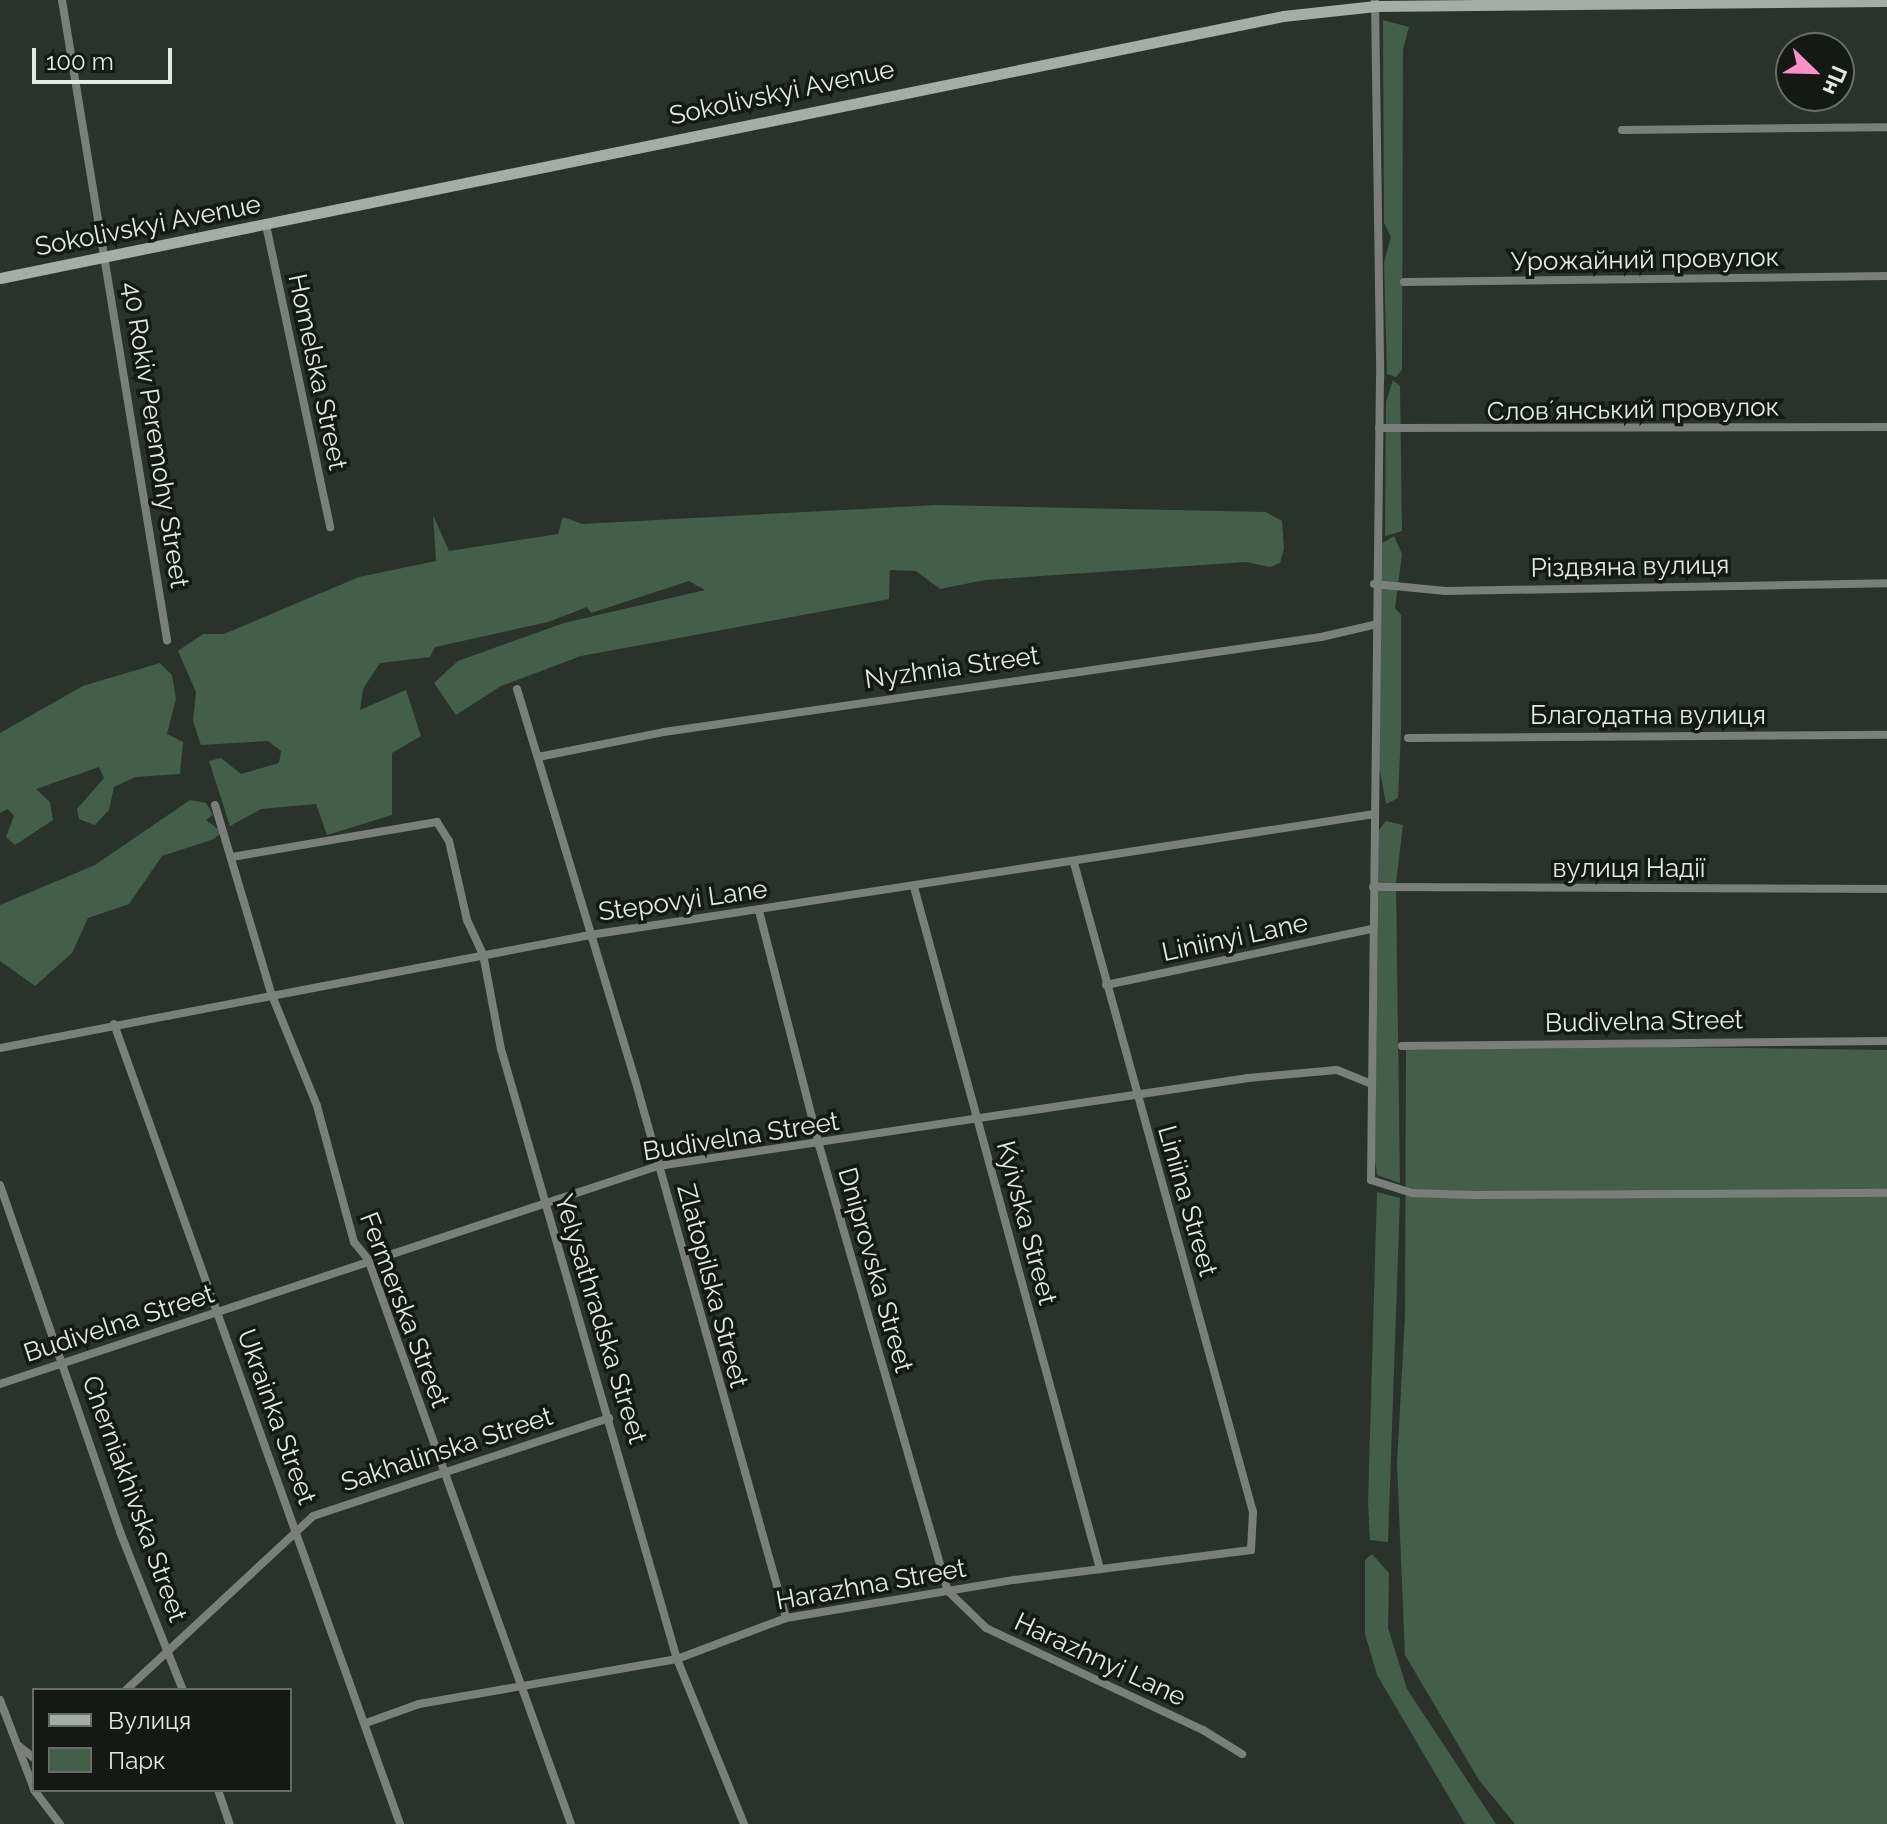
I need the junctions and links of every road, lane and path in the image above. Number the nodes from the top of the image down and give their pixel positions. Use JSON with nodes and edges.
{"nodes":[{"id":1,"x":62,"y":0,"type":"edge"},
{"id":2,"x":1887,"y":1,"type":"edge"},
{"id":3,"x":1375,"y":3,"type":"edge"},
{"id":4,"x":1887,"y":127,"type":"edge"},
{"id":5,"x":1622,"y":130,"type":"dead end"},
{"id":6,"x":266,"y":225,"type":"junction"},
{"id":7,"x":108,"y":257,"type":"junction"},
{"id":8,"x":1887,"y":276,"type":"edge"},
{"id":9,"x":0,"y":278,"type":"edge"},
{"id":10,"x":1404,"y":282,"type":"dead end"},
{"id":11,"x":1887,"y":427,"type":"edge"},
{"id":12,"x":1379,"y":428,"type":"junction"},
{"id":13,"x":330,"y":527,"type":"dead end"},
{"id":14,"x":1887,"y":583,"type":"edge"},
{"id":15,"x":1374,"y":584,"type":"junction"},
{"id":16,"x":1373,"y":625,"type":"junction"},
{"id":17,"x":167,"y":640,"type":"dead end"},
{"id":18,"x":517,"y":689,"type":"dead end"},
{"id":19,"x":1887,"y":735,"type":"edge"},
{"id":20,"x":1408,"y":738,"type":"dead end"},
{"id":21,"x":538,"y":757,"type":"junction"},
{"id":22,"x":215,"y":805,"type":"dead end"},
{"id":23,"x":1375,"y":814,"type":"junction"},
{"id":24,"x":232,"y":857,"type":"junction"},
{"id":25,"x":1074,"y":863,"type":"junction"},
{"id":26,"x":914,"y":887,"type":"junction"},
{"id":27,"x":1373,"y":887,"type":"junction"},
{"id":28,"x":1887,"y":889,"type":"edge"},
{"id":29,"x":759,"y":911,"type":"junction"},
{"id":30,"x":1372,"y":929,"type":"junction"},
{"id":31,"x":590,"y":935,"type":"junction"},
{"id":32,"x":483,"y":954,"type":"junction"},
{"id":33,"x":1106,"y":985,"type":"junction"},
{"id":34,"x":271,"y":993,"type":"junction"},
{"id":35,"x":114,"y":1024,"type":"junction"},
{"id":36,"x":1887,"y":1041,"type":"edge"},
{"id":37,"x":1402,"y":1046,"type":"dead end"},
{"id":38,"x":0,"y":1048,"type":"edge"},
{"id":39,"x":1370,"y":1083,"type":"junction"},
{"id":40,"x":1136,"y":1094,"type":"junction"},
{"id":41,"x":977,"y":1120,"type":"junction"},
{"id":42,"x":819,"y":1145,"type":"junction"},
{"id":43,"x":658,"y":1166,"type":"junction"},
{"id":44,"x":0,"y":1185,"type":"edge"},
{"id":45,"x":1887,"y":1193,"type":"edge"},
{"id":46,"x":544,"y":1200,"type":"junction"},
{"id":47,"x":368,"y":1259,"type":"junction"},
{"id":48,"x":218,"y":1313,"type":"junction"},
{"id":49,"x":64,"y":1365,"type":"junction"},
{"id":50,"x":0,"y":1384,"type":"edge"},
{"id":51,"x":609,"y":1418,"type":"junction"},
{"id":52,"x":443,"y":1471,"type":"junction"},
{"id":53,"x":296,"y":1532,"type":"junction"},
{"id":54,"x":1251,"y":1550,"type":"joint"},
{"id":55,"x":1100,"y":1569,"type":"junction"},
{"id":56,"x":948,"y":1591,"type":"junction"},
{"id":57,"x":786,"y":1618,"type":"junction"},
{"id":58,"x":168,"y":1648,"type":"junction"},
{"id":59,"x":677,"y":1659,"type":"junction"},
{"id":60,"x":519,"y":1686,"type":"junction"},
{"id":61,"x":128,"y":1688,"type":"edge"},
{"id":62,"x":182,"y":1688,"type":"edge"},
{"id":63,"x":0,"y":1700,"type":"edge"},
{"id":64,"x":366,"y":1723,"type":"junction"},
{"id":65,"x":15,"y":1742,"type":"junction"},
{"id":66,"x":1242,"y":1754,"type":"dead end"},
{"id":67,"x":32,"y":1756,"type":"edge"},
{"id":68,"x":32,"y":1785,"type":"edge"},
{"id":69,"x":36,"y":1792,"type":"edge"},
{"id":70,"x":219,"y":1792,"type":"edge"},
{"id":71,"x":60,"y":1824,"type":"edge"},
{"id":72,"x":230,"y":1824,"type":"edge"},
{"id":73,"x":400,"y":1824,"type":"edge"},
{"id":74,"x":571,"y":1824,"type":"edge"},
{"id":75,"x":744,"y":1824,"type":"edge"}],
"edges":[{"from":1,"to":7,"type":"street","name":"40 Rokiv Peremohy Street"},
{"from":2,"to":3,"type":"street","name":"Sokolivskyi Avenue"},
{"from":3,"to":6,"type":"street","name":"Sokolivskyi Avenue"},
{"from":3,"to":12,"type":"street"},
{"from":4,"to":5,"type":"street"},
{"from":6,"to":7,"type":"street","name":"Sokolivskyi Avenue"},
{"from":6,"to":13,"type":"street","name":"Homelska Street"},
{"from":7,"to":9,"type":"street","name":"Sokolivskyi Avenue"},
{"from":7,"to":17,"type":"street","name":"40 Rokiv Peremohy Street"},
{"from":8,"to":10,"type":"street","name":"Урожайний провулок"},
{"from":11,"to":12,"type":"street","name":"Словʼянський провулок"},
{"from":12,"to":15,"type":"street"},
{"from":14,"to":15,"type":"street","name":"Різдвяна вулиця"},
{"from":15,"to":16,"type":"street"},
{"from":16,"to":21,"type":"street","name":"Nyzhnia Street"},
{"from":16,"to":23,"type":"street"},
{"from":18,"to":21,"type":"street","name":"Zlatopilska Street"},
{"from":19,"to":20,"type":"street","name":"Благодатна вулиця"},
{"from":21,"to":31,"type":"street","name":"Zlatopilska Street"},
{"from":22,"to":24,"type":"street","name":"Fermerska Street"},
{"from":23,"to":25,"type":"street","name":"Stepovyi Lane"},
{"from":23,"to":27,"type":"street"},
{"from":24,"to":32,"type":"street","name":"Yelysathradska Street"},
{"from":24,"to":34,"type":"street","name":"Fermerska Street"},
{"from":25,"to":26,"type":"street","name":"Stepovyi Lane"},
{"from":25,"to":33,"type":"street","name":"Liniina Street"},
{"from":26,"to":29,"type":"street","name":"Stepovyi Lane"},
{"from":26,"to":41,"type":"street","name":"Kyivska Street"},
{"from":27,"to":28,"type":"street","name":"вулиця Надії"},
{"from":27,"to":30,"type":"street"},
{"from":29,"to":31,"type":"street","name":"Stepovyi Lane"},
{"from":29,"to":42,"type":"street","name":"Dniprovska Street"},
{"from":30,"to":33,"type":"street","name":"Liniinyi Lane"},
{"from":30,"to":39,"type":"street"},
{"from":31,"to":32,"type":"street","name":"Stepovyi Lane"},
{"from":31,"to":43,"type":"street","name":"Zlatopilska Street"},
{"from":32,"to":34,"type":"street","name":"Stepovyi Lane"},
{"from":32,"to":46,"type":"street","name":"Yelysathradska Street"},
{"from":33,"to":40,"type":"street","name":"Liniina Street"},
{"from":34,"to":35,"type":"street","name":"Stepovyi Lane"},
{"from":34,"to":47,"type":"street","name":"Fermerska Street"},
{"from":35,"to":38,"type":"street","name":"Stepovyi Lane"},
{"from":35,"to":48,"type":"street","name":"Ukrainka Street"},
{"from":36,"to":37,"type":"street","name":"Budivelna Street"},
{"from":39,"to":40,"type":"street","name":"Budivelna Street"},
{"from":39,"to":45,"type":"street"},
{"from":40,"to":41,"type":"street","name":"Budivelna Street"},
{"from":40,"to":54,"type":"street","name":"Liniina Street"},
{"from":41,"to":42,"type":"street","name":"Budivelna Street"},
{"from":41,"to":55,"type":"street","name":"Kyivska Street"},
{"from":42,"to":43,"type":"street","name":"Budivelna Street"},
{"from":42,"to":56,"type":"street","name":"Dniprovska Street"},
{"from":43,"to":46,"type":"street","name":"Budivelna Street"},
{"from":43,"to":57,"type":"street","name":"Zlatopilska Street"},
{"from":44,"to":49,"type":"street","name":"Cherniakhivska Street"},
{"from":46,"to":47,"type":"street","name":"Budivelna Street"},
{"from":46,"to":51,"type":"street","name":"Yelysathradska Street"},
{"from":47,"to":48,"type":"street","name":"Budivelna Street"},
{"from":47,"to":52,"type":"street","name":"Fermerska Street"},
{"from":48,"to":49,"type":"street","name":"Budivelna Street"},
{"from":48,"to":53,"type":"street","name":"Ukrainka Street"},
{"from":49,"to":50,"type":"street","name":"Budivelna Street"},
{"from":49,"to":58,"type":"street","name":"Cherniakhivska Street"},
{"from":51,"to":52,"type":"street","name":"Sakhalinska Street"},
{"from":51,"to":59,"type":"street","name":"Yelysathradska Street"},
{"from":52,"to":53,"type":"street","name":"Sakhalinska Street"},
{"from":52,"to":60,"type":"street","name":"Fermerska Street"},
{"from":53,"to":58,"type":"street","name":"Sakhalinska Street"},
{"from":53,"to":64,"type":"street","name":"Ukrainka Street"},
{"from":54,"to":55,"type":"street","name":"Harazhna Street"},
{"from":55,"to":56,"type":"street","name":"Harazhna Street"},
{"from":56,"to":57,"type":"street","name":"Harazhna Street"},
{"from":56,"to":66,"type":"street","name":"Harazhnyi Lane"},
{"from":57,"to":59,"type":"street","name":"Harazhna Street"},
{"from":58,"to":61,"type":"street","name":"Sakhalinska Street"},
{"from":58,"to":62,"type":"street","name":"Cherniakhivska Street"},
{"from":59,"to":60,"type":"street","name":"Harazhna Street"},
{"from":59,"to":75,"type":"street","name":"Yelysathradska Street"},
{"from":60,"to":64,"type":"street","name":"Harazhna Street"},
{"from":60,"to":74,"type":"street","name":"Fermerska Street"},
{"from":63,"to":65,"type":"street"},
{"from":64,"to":73,"type":"street","name":"Ukrainka Street"},
{"from":65,"to":67,"type":"street"},
{"from":65,"to":68,"type":"street"},
{"from":69,"to":71,"type":"street"},
{"from":70,"to":72,"type":"street"}]}
